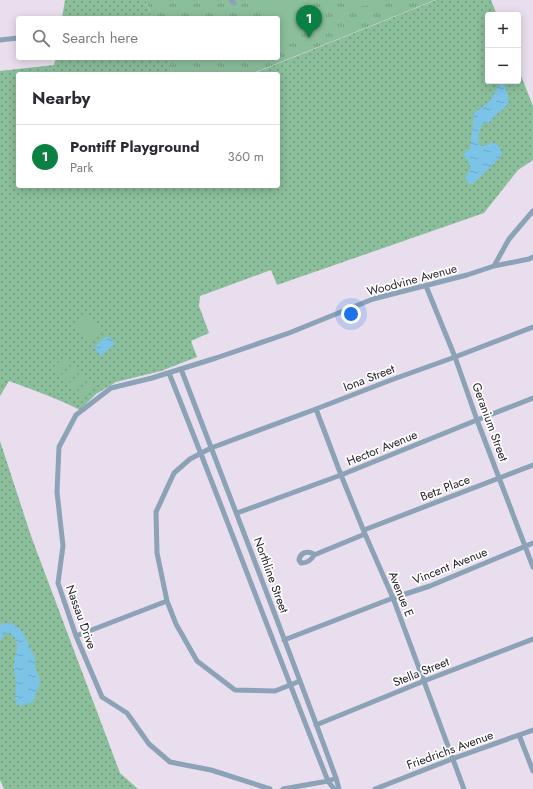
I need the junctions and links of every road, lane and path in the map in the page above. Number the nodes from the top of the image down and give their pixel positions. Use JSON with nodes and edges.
{"nodes":[{"id":1,"x":16,"y":38,"type":"edge"},
{"id":2,"x":0,"y":40,"type":"edge"},
{"id":3,"x":533,"y":211,"type":"edge"},
{"id":4,"x":533,"y":257,"type":"edge"},
{"id":5,"x":494,"y":266,"type":"junction"},
{"id":6,"x":426,"y":286,"type":"junction"},
{"id":7,"x":533,"y":327,"type":"edge"},
{"id":8,"x":455,"y":357,"type":"junction"},
{"id":9,"x":181,"y":369,"type":"junction"},
{"id":10,"x":169,"y":373,"type":"junction"},
{"id":11,"x":533,"y":398,"type":"edge"},
{"id":12,"x":316,"y":409,"type":"junction"},
{"id":13,"x":477,"y":420,"type":"junction"},
{"id":14,"x":212,"y":448,"type":"junction"},
{"id":15,"x":201,"y":453,"type":"junction"},
{"id":16,"x":533,"y":465,"type":"edge"},
{"id":17,"x":341,"y":475,"type":"junction"},
{"id":18,"x":500,"y":478,"type":"junction"},
{"id":19,"x":237,"y":513,"type":"junction"},
{"id":20,"x":364,"y":532,"type":"junction"},
{"id":21,"x":533,"y":543,"type":"edge"},
{"id":22,"x":525,"y":546,"type":"junction"},
{"id":23,"x":314,"y":555,"type":"dead end"},
{"id":24,"x":533,"y":567,"type":"edge"},
{"id":25,"x":393,"y":598,"type":"junction"},
{"id":26,"x":167,"y":601,"type":"junction"},
{"id":27,"x":76,"y":636,"type":"junction"},
{"id":28,"x":533,"y":639,"type":"edge"},
{"id":29,"x":284,"y":640,"type":"junction"},
{"id":30,"x":300,"y":681,"type":"junction"},
{"id":31,"x":424,"y":681,"type":"junction"},
{"id":32,"x":290,"y":685,"type":"junction"},
{"id":33,"x":316,"y":725,"type":"junction"},
{"id":34,"x":533,"y":730,"type":"edge"},
{"id":35,"x":519,"y":735,"type":"junction"},
{"id":36,"x":452,"y":759,"type":"junction"},
{"id":37,"x":533,"y":771,"type":"edge"},
{"id":38,"x":336,"y":778,"type":"junction"},
{"id":39,"x":328,"y":781,"type":"junction"},
{"id":40,"x":270,"y":789,"type":"edge"},
{"id":41,"x":283,"y":789,"type":"edge"},
{"id":42,"x":334,"y":789,"type":"edge"},
{"id":43,"x":339,"y":789,"type":"edge"},
{"id":44,"x":375,"y":789,"type":"edge"},
{"id":45,"x":464,"y":789,"type":"edge"}],
"edges":[{"from":1,"to":2,"type":"street"},
{"from":3,"to":5,"type":"street"},
{"from":4,"to":5,"type":"street","name":"Woodvine Avenue"},
{"from":5,"to":6,"type":"street","name":"Woodvine Avenue"},
{"from":6,"to":8,"type":"street","name":"Geranium Street"},
{"from":6,"to":9,"type":"street","name":"Woodvine Avenue"},
{"from":7,"to":8,"type":"street","name":"Iona Street"},
{"from":8,"to":12,"type":"street","name":"Iona Street"},
{"from":8,"to":13,"type":"street","name":"Geranium Street"},
{"from":9,"to":10,"type":"street","name":"Nassau Drive"},
{"from":9,"to":14,"type":"street","name":"Northline Street"},
{"from":10,"to":15,"type":"street","name":"Northline Street"},
{"from":10,"to":27,"type":"street","name":"Nassau Drive"},
{"from":11,"to":13,"type":"street","name":"Hector Avenue"},
{"from":12,"to":14,"type":"street","name":"Iona Street"},
{"from":12,"to":17,"type":"street","name":"Avenue E"},
{"from":13,"to":17,"type":"street","name":"Hector Avenue"},
{"from":13,"to":18,"type":"street","name":"Geranium Street"},
{"from":14,"to":15,"type":"street","name":"Iona Street"},
{"from":14,"to":19,"type":"street","name":"Northline Street"},
{"from":15,"to":26,"type":"street","name":"Iona Street"},
{"from":15,"to":32,"type":"street","name":"Northline Street"},
{"from":16,"to":18,"type":"street","name":"Betz Place"},
{"from":17,"to":19,"type":"street","name":"Hector Avenue"},
{"from":17,"to":20,"type":"street","name":"Avenue E"},
{"from":18,"to":20,"type":"street","name":"Betz Place"},
{"from":18,"to":22,"type":"street","name":"Geranium Street"},
{"from":19,"to":29,"type":"street","name":"Northline Street"},
{"from":20,"to":23,"type":"street","name":"Betz Place"},
{"from":20,"to":25,"type":"street","name":"Avenue E"},
{"from":21,"to":22,"type":"street","name":"Vincent Avenue"},
{"from":22,"to":24,"type":"street","name":"Geranium Street"},
{"from":22,"to":25,"type":"street","name":"Vincent Avenue"},
{"from":25,"to":29,"type":"street","name":"Vincent Avenue"},
{"from":25,"to":31,"type":"street","name":"Avenue E"},
{"from":26,"to":27,"type":"street"},
{"from":26,"to":32,"type":"street","name":"Iona Street"},
{"from":27,"to":40,"type":"street","name":"Nassau Drive"},
{"from":28,"to":31,"type":"street","name":"Stella Street"},
{"from":29,"to":30,"type":"street","name":"Northline Street"},
{"from":30,"to":32,"type":"street","name":"Iona Street"},
{"from":30,"to":33,"type":"street","name":"Northline Street"},
{"from":31,"to":33,"type":"street","name":"Stella Street"},
{"from":31,"to":36,"type":"street","name":"Avenue E"},
{"from":32,"to":39,"type":"street","name":"Northline Street"},
{"from":33,"to":38,"type":"street","name":"Northline Street"},
{"from":34,"to":35,"type":"street","name":"Friedrichs Avenue"},
{"from":35,"to":36,"type":"street","name":"Friedrichs Avenue"},
{"from":35,"to":37,"type":"street"},
{"from":36,"to":44,"type":"street","name":"Friedrichs Avenue"},
{"from":36,"to":45,"type":"street","name":"Avenue E"},
{"from":38,"to":39,"type":"street"},
{"from":38,"to":43,"type":"street","name":"Northline Street"},
{"from":39,"to":41,"type":"street"},
{"from":39,"to":42,"type":"street","name":"Northline Street"}]}
